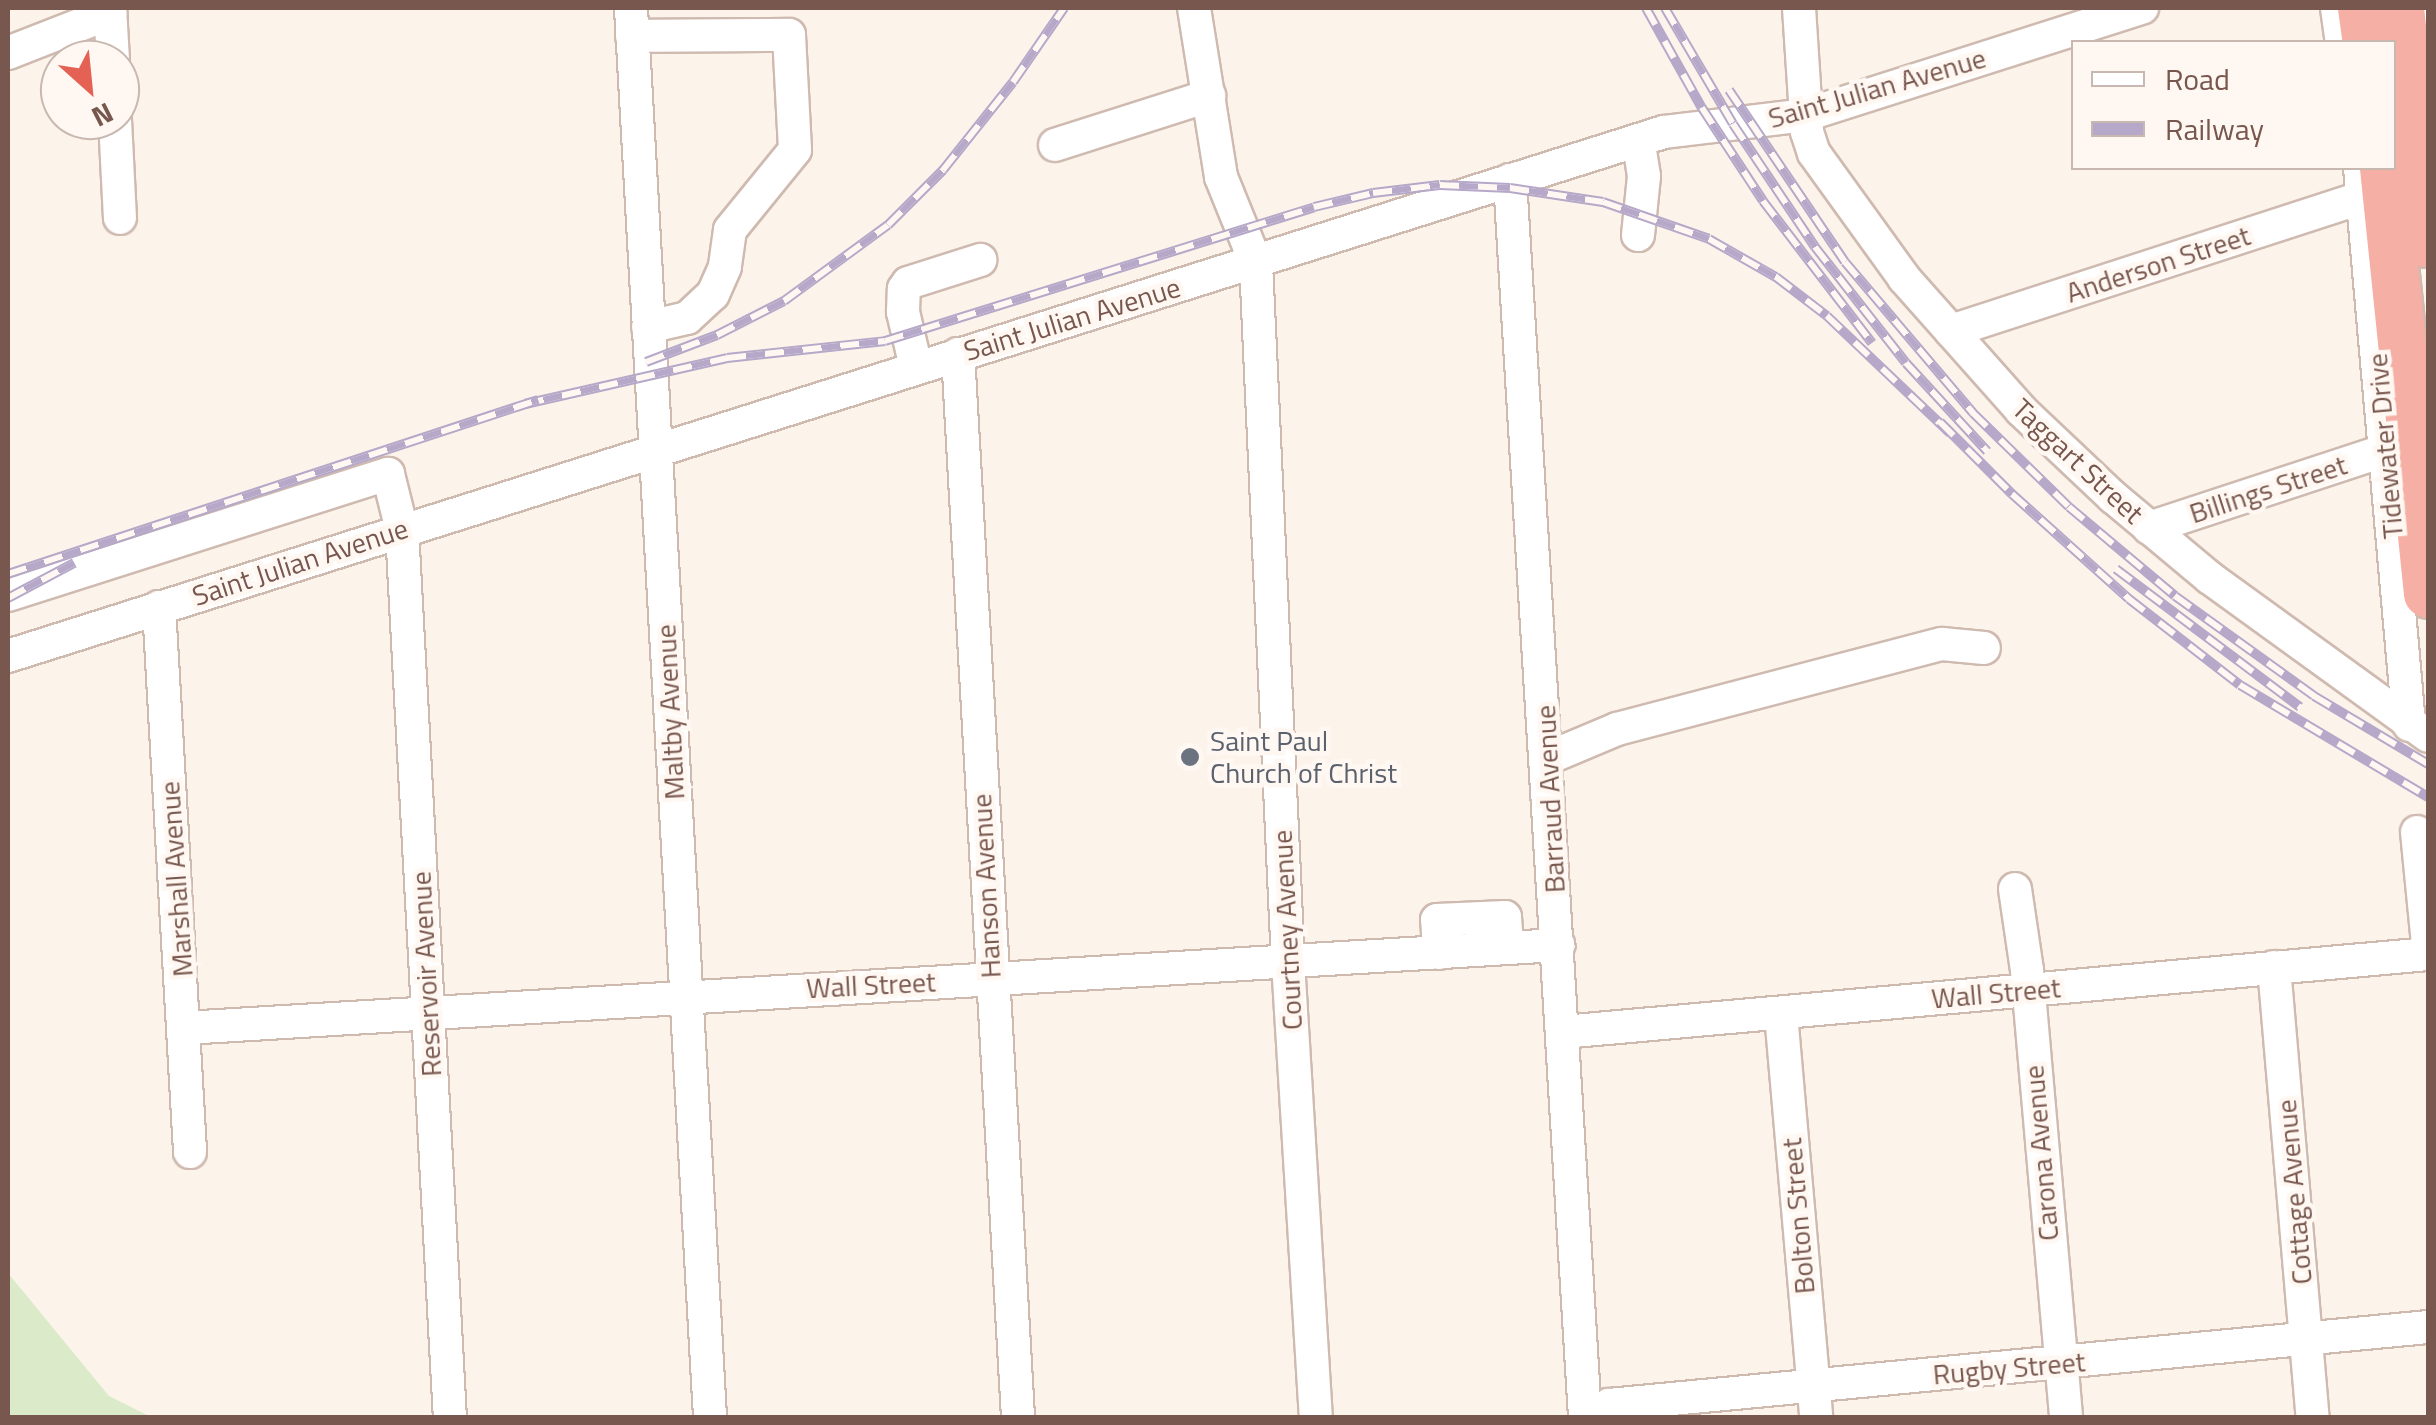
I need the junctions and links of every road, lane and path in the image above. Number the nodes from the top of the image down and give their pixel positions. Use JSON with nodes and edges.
{"nodes":[{"id":1,"x":1194,"y":8,"type":"edge"},
{"id":2,"x":1799,"y":8,"type":"edge"},
{"id":3,"x":2142,"y":8,"type":"edge"},
{"id":4,"x":2338,"y":8,"type":"edge"},
{"id":5,"x":2362,"y":8,"type":"edge"},
{"id":6,"x":2400,"y":8,"type":"edge"},
{"id":7,"x":2424,"y":8,"type":"edge"},
{"id":8,"x":110,"y":10,"type":"edge"},
{"id":9,"x":2092,"y":15,"type":"edge"},
{"id":10,"x":632,"y":22,"type":"edge"},
{"id":11,"x":111,"y":40,"type":"edge"},
{"id":12,"x":2342,"y":40,"type":"edge"},
{"id":13,"x":2367,"y":40,"type":"edge"},
{"id":14,"x":2428,"y":42,"type":"edge"},
{"id":15,"x":8,"y":53,"type":"edge"},
{"id":16,"x":1209,"y":96,"type":"junction"},
{"id":17,"x":1806,"y":114,"type":"junction"},
{"id":18,"x":116,"y":140,"type":"edge"},
{"id":19,"x":1638,"y":140,"type":"junction"},
{"id":20,"x":1055,"y":145,"type":"dead end"},
{"id":21,"x":2369,"y":177,"type":"edge"},
{"id":22,"x":1510,"y":180,"type":"junction"},
{"id":23,"x":120,"y":218,"type":"dead end"},
{"id":24,"x":1638,"y":234,"type":"dead end"},
{"id":25,"x":980,"y":260,"type":"dead end"},
{"id":26,"x":1256,"y":263,"type":"junction"},
{"id":27,"x":2428,"y":276,"type":"edge"},
{"id":28,"x":648,"y":327,"type":"junction"},
{"id":29,"x":1951,"y":331,"type":"junction"},
{"id":30,"x":958,"y":354,"type":"junction"},
{"id":31,"x":916,"y":367,"type":"junction"},
{"id":32,"x":657,"y":449,"type":"junction"},
{"id":33,"x":2386,"y":450,"type":"junction"},
{"id":34,"x":2150,"y":528,"type":"junction"},
{"id":35,"x":402,"y":530,"type":"junction"},
{"id":36,"x":2428,"y":594,"type":"edge"},
{"id":37,"x":8,"y":596,"type":"edge"},
{"id":38,"x":158,"y":607,"type":"junction"},
{"id":39,"x":1984,"y":648,"type":"dead end"},
{"id":40,"x":8,"y":656,"type":"edge"},
{"id":41,"x":2419,"y":731,"type":"edge"},
{"id":42,"x":1548,"y":758,"type":"junction"},
{"id":43,"x":2417,"y":832,"type":"dead end"},
{"id":44,"x":2015,"y":888,"type":"dead end"},
{"id":45,"x":2428,"y":944,"type":"edge"},
{"id":46,"x":1558,"y":946,"type":"junction"},
{"id":47,"x":2428,"y":954,"type":"edge"},
{"id":48,"x":1288,"y":962,"type":"junction"},
{"id":49,"x":2274,"y":967,"type":"junction"},
{"id":50,"x":991,"y":978,"type":"junction"},
{"id":51,"x":2026,"y":990,"type":"junction"},
{"id":52,"x":684,"y":995,"type":"junction"},
{"id":53,"x":427,"y":1011,"type":"junction"},
{"id":54,"x":1781,"y":1014,"type":"junction"},
{"id":55,"x":185,"y":1028,"type":"junction"},
{"id":56,"x":1562,"y":1032,"type":"junction"},
{"id":57,"x":190,"y":1152,"type":"dead end"},
{"id":58,"x":2428,"y":1327,"type":"edge"},
{"id":59,"x":2306,"y":1339,"type":"junction"},
{"id":60,"x":2062,"y":1363,"type":"junction"},
{"id":61,"x":1814,"y":1402,"type":"edge"},
{"id":62,"x":450,"y":1418,"type":"edge"},
{"id":63,"x":710,"y":1418,"type":"edge"},
{"id":64,"x":1018,"y":1418,"type":"edge"},
{"id":65,"x":1316,"y":1418,"type":"edge"},
{"id":66,"x":1584,"y":1418,"type":"edge"},
{"id":67,"x":1593,"y":1418,"type":"edge"},
{"id":68,"x":2066,"y":1418,"type":"edge"},
{"id":69,"x":2313,"y":1418,"type":"edge"}],
"edges":[{"from":1,"to":16,"type":"street","name":"Courtney Avenue"},
{"from":2,"to":17,"type":"street"},
{"from":3,"to":9,"type":"street","name":"Saint Julian Avenue"},
{"from":4,"to":12,"type":"street"},
{"from":5,"to":13,"type":"highway"},
{"from":6,"to":27,"type":"highway"},
{"from":7,"to":14,"type":"street"},
{"from":8,"to":11,"type":"street"},
{"from":8,"to":15,"type":"street"},
{"from":9,"to":17,"type":"street","name":"Saint Julian Avenue"},
{"from":10,"to":28,"type":"street","name":"Maltby Avenue"},
{"from":10,"to":28,"type":"street"},
{"from":16,"to":20,"type":"street"},
{"from":16,"to":26,"type":"street","name":"Courtney Avenue"},
{"from":17,"to":19,"type":"street","name":"Saint Julian Avenue"},
{"from":17,"to":29,"type":"street","name":"Taggart Street"},
{"from":18,"to":23,"type":"street"},
{"from":19,"to":22,"type":"street","name":"Saint Julian Avenue"},
{"from":19,"to":24,"type":"street"},
{"from":21,"to":29,"type":"street","name":"Anderson Street"},
{"from":21,"to":33,"type":"street","name":"Tidewater Drive"},
{"from":21,"to":36,"type":"highway","name":"Tidewater Drive"},
{"from":22,"to":26,"type":"street","name":"Saint Julian Avenue"},
{"from":22,"to":42,"type":"street","name":"Barraud Avenue"},
{"from":25,"to":31,"type":"street"},
{"from":26,"to":30,"type":"street","name":"Saint Julian Avenue"},
{"from":26,"to":48,"type":"street","name":"Courtney Avenue"},
{"from":28,"to":32,"type":"street","name":"Maltby Avenue"},
{"from":29,"to":34,"type":"street","name":"Taggart Street"},
{"from":30,"to":31,"type":"street","name":"Saint Julian Avenue"},
{"from":30,"to":50,"type":"street","name":"Hanson Avenue"},
{"from":31,"to":32,"type":"street","name":"Saint Julian Avenue"},
{"from":32,"to":35,"type":"street","name":"Saint Julian Avenue"},
{"from":32,"to":52,"type":"street","name":"Maltby Avenue"},
{"from":33,"to":34,"type":"street","name":"Billings Street"},
{"from":33,"to":41,"type":"street","name":"Tidewater Drive"},
{"from":34,"to":41,"type":"street","name":"Taggart Street"},
{"from":35,"to":37,"type":"street","name":"Reservoir Avenue"},
{"from":35,"to":38,"type":"street","name":"Saint Julian Avenue"},
{"from":35,"to":53,"type":"street","name":"Reservoir Avenue"},
{"from":38,"to":40,"type":"street","name":"Saint Julian Avenue"},
{"from":38,"to":55,"type":"street","name":"Marshall Avenue"},
{"from":39,"to":42,"type":"street"},
{"from":42,"to":46,"type":"street","name":"Barraud Avenue"},
{"from":43,"to":45,"type":"street"},
{"from":44,"to":51,"type":"street","name":"Carona Avenue"},
{"from":46,"to":48,"type":"street","name":"Wall Street"},
{"from":46,"to":56,"type":"street","name":"Barraud Avenue"},
{"from":47,"to":49,"type":"street","name":"Wall Street"},
{"from":48,"to":50,"type":"street","name":"Wall Street"},
{"from":48,"to":65,"type":"street","name":"Courtney Avenue"},
{"from":49,"to":51,"type":"street","name":"Wall Street"},
{"from":49,"to":59,"type":"street","name":"Cottage Avenue"},
{"from":50,"to":52,"type":"street","name":"Wall Street"},
{"from":50,"to":64,"type":"street","name":"Hanson Avenue"},
{"from":51,"to":54,"type":"street","name":"Wall Street"},
{"from":51,"to":60,"type":"street","name":"Carona Avenue"},
{"from":52,"to":53,"type":"street","name":"Wall Street"},
{"from":52,"to":63,"type":"street","name":"Maltby Avenue"},
{"from":53,"to":55,"type":"street","name":"Wall Street"},
{"from":53,"to":62,"type":"street","name":"Reservoir Avenue"},
{"from":54,"to":56,"type":"street","name":"Wall Street"},
{"from":54,"to":61,"type":"street","name":"Bolton Street"},
{"from":55,"to":57,"type":"street","name":"Marshall Avenue"},
{"from":56,"to":66,"type":"street","name":"Barraud Avenue"},
{"from":58,"to":59,"type":"street","name":"Rugby Street"},
{"from":59,"to":60,"type":"street","name":"Rugby Street"},
{"from":59,"to":69,"type":"street","name":"Cottage Avenue"},
{"from":60,"to":61,"type":"street","name":"Rugby Street"},
{"from":60,"to":68,"type":"street","name":"Carona Avenue"},
{"from":61,"to":67,"type":"street","name":"Rugby Street"}]}
